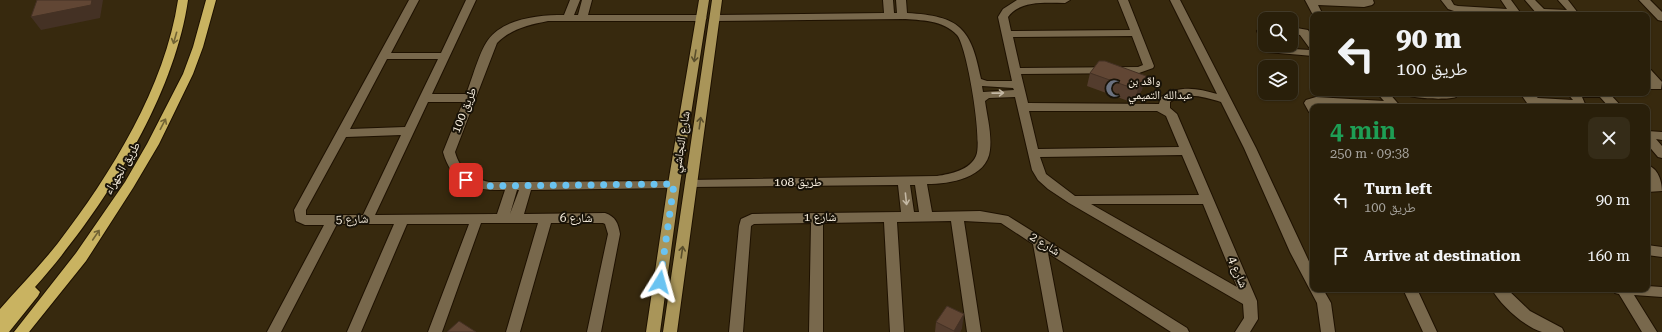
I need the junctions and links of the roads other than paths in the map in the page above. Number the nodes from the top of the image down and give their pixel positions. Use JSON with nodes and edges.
{"nodes":[{"id":1,"x":183,"y":0,"type":"edge"},
{"id":2,"x":211,"y":0,"type":"edge"},
{"id":3,"x":414,"y":0,"type":"edge"},
{"id":4,"x":471,"y":0,"type":"edge"},
{"id":5,"x":574,"y":0,"type":"edge"},
{"id":6,"x":587,"y":0,"type":"edge"},
{"id":7,"x":704,"y":0,"type":"edge"},
{"id":8,"x":717,"y":0,"type":"edge"},
{"id":9,"x":888,"y":0,"type":"edge"},
{"id":10,"x":901,"y":0,"type":"edge"},
{"id":11,"x":1024,"y":0,"type":"edge"},
{"id":12,"x":1065,"y":0,"type":"edge"},
{"id":13,"x":1123,"y":0,"type":"edge"},
{"id":14,"x":1175,"y":0,"type":"edge"},
{"id":15,"x":1368,"y":0,"type":"edge"},
{"id":16,"x":1446,"y":0,"type":"edge"},
{"id":17,"x":1482,"y":0,"type":"edge"},
{"id":18,"x":1506,"y":0,"type":"edge"},
{"id":19,"x":1530,"y":0,"type":"edge"},
{"id":20,"x":1564,"y":0,"type":"edge"},
{"id":21,"x":1644,"y":0,"type":"edge"},
{"id":22,"x":1310,"y":1,"type":"edge"},
{"id":23,"x":1332,"y":1,"type":"edge"},
{"id":24,"x":1490,"y":11,"type":"junction"},
{"id":25,"x":1316,"y":12,"type":"edge"},
{"id":26,"x":1499,"y":12,"type":"edge"},
{"id":27,"x":1515,"y":12,"type":"edge"},
{"id":28,"x":1542,"y":12,"type":"edge"},
{"id":29,"x":1573,"y":12,"type":"edge"},
{"id":30,"x":889,"y":16,"type":"junction"},
{"id":31,"x":902,"y":16,"type":"junction"},
{"id":32,"x":568,"y":17,"type":"junction"},
{"id":33,"x":582,"y":17,"type":"junction"},
{"id":34,"x":702,"y":18,"type":"junction"},
{"id":35,"x":715,"y":18,"type":"junction"},
{"id":36,"x":1662,"y":18,"type":"edge"},
{"id":37,"x":1298,"y":31,"type":"edge"},
{"id":38,"x":1136,"y":33,"type":"junction"},
{"id":39,"x":1006,"y":34,"type":"junction"},
{"id":40,"x":1310,"y":42,"type":"edge"},
{"id":41,"x":1294,"y":52,"type":"edge"},
{"id":42,"x":1310,"y":53,"type":"edge"},
{"id":43,"x":385,"y":56,"type":"junction"},
{"id":44,"x":445,"y":56,"type":"junction"},
{"id":45,"x":1015,"y":71,"type":"junction"},
{"id":46,"x":1650,"y":75,"type":"edge"},
{"id":47,"x":974,"y":80,"type":"junction"},
{"id":48,"x":1650,"y":86,"type":"edge"},
{"id":49,"x":1019,"y":89,"type":"junction"},
{"id":50,"x":427,"y":94,"type":"junction"},
{"id":51,"x":470,"y":94,"type":"junction"},
{"id":52,"x":1385,"y":96,"type":"edge"},
{"id":53,"x":1528,"y":96,"type":"edge"},
{"id":54,"x":1605,"y":96,"type":"edge"},
{"id":55,"x":1226,"y":100,"type":"junction"},
{"id":56,"x":978,"y":101,"type":"junction"},
{"id":57,"x":1310,"y":104,"type":"edge"},
{"id":58,"x":1354,"y":104,"type":"edge"},
{"id":59,"x":1392,"y":104,"type":"edge"},
{"id":60,"x":1579,"y":104,"type":"edge"},
{"id":61,"x":1613,"y":104,"type":"edge"},
{"id":62,"x":1023,"y":107,"type":"junction"},
{"id":63,"x":1164,"y":109,"type":"junction"},
{"id":64,"x":408,"y":131,"type":"junction"},
{"id":65,"x":343,"y":133,"type":"junction"},
{"id":66,"x":1650,"y":136,"type":"edge"},
{"id":67,"x":1662,"y":136,"type":"edge"},
{"id":68,"x":1650,"y":140,"type":"edge"},
{"id":69,"x":1187,"y":151,"type":"junction"},
{"id":70,"x":1033,"y":152,"type":"junction"},
{"id":71,"x":1662,"y":154,"type":"edge"},
{"id":72,"x":1653,"y":172,"type":"edge"},
{"id":73,"x":904,"y":182,"type":"junction"},
{"id":74,"x":921,"y":182,"type":"junction"},
{"id":75,"x":691,"y":183,"type":"junction"},
{"id":76,"x":674,"y":184,"type":"junction"},
{"id":77,"x":512,"y":186,"type":"junction"},
{"id":78,"x":526,"y":186,"type":"junction"},
{"id":79,"x":1650,"y":188,"type":"edge"},
{"id":80,"x":1207,"y":199,"type":"junction"},
{"id":81,"x":1073,"y":200,"type":"junction"},
{"id":82,"x":926,"y":216,"type":"junction"},
{"id":83,"x":958,"y":216,"type":"junction"},
{"id":84,"x":817,"y":217,"type":"junction"},
{"id":85,"x":890,"y":217,"type":"junction"},
{"id":86,"x":908,"y":217,"type":"junction"},
{"id":87,"x":403,"y":218,"type":"junction"},
{"id":88,"x":478,"y":218,"type":"junction"},
{"id":89,"x":502,"y":218,"type":"junction"},
{"id":90,"x":516,"y":218,"type":"junction"},
{"id":91,"x":546,"y":218,"type":"junction"},
{"id":92,"x":333,"y":219,"type":"junction"},
{"id":93,"x":367,"y":219,"type":"junction"},
{"id":94,"x":70,"y":236,"type":"junction"},
{"id":95,"x":1039,"y":240,"type":"junction"},
{"id":96,"x":1650,"y":250,"type":"edge"},
{"id":97,"x":1662,"y":252,"type":"edge"},
{"id":98,"x":81,"y":257,"type":"junction"},
{"id":99,"x":1310,"y":278,"type":"edge"},
{"id":100,"x":1650,"y":291,"type":"edge"},
{"id":101,"x":1318,"y":292,"type":"edge"},
{"id":102,"x":1411,"y":292,"type":"edge"},
{"id":103,"x":1501,"y":292,"type":"edge"},
{"id":104,"x":1625,"y":292,"type":"edge"},
{"id":105,"x":1662,"y":292,"type":"edge"},
{"id":106,"x":658,"y":296,"type":"junction"},
{"id":107,"x":675,"y":296,"type":"junction"},
{"id":108,"x":1250,"y":301,"type":"junction"},
{"id":109,"x":0,"y":306,"type":"edge"},
{"id":110,"x":0,"y":319,"type":"edge"},
{"id":111,"x":1,"y":332,"type":"edge"},
{"id":112,"x":21,"y":332,"type":"edge"},
{"id":113,"x":32,"y":332,"type":"edge"},
{"id":114,"x":274,"y":332,"type":"edge"},
{"id":115,"x":354,"y":332,"type":"edge"},
{"id":116,"x":436,"y":332,"type":"edge"},
{"id":117,"x":513,"y":332,"type":"edge"},
{"id":118,"x":594,"y":332,"type":"edge"},
{"id":119,"x":653,"y":332,"type":"edge"},
{"id":120,"x":670,"y":332,"type":"edge"},
{"id":121,"x":736,"y":332,"type":"edge"},
{"id":122,"x":816,"y":332,"type":"edge"},
{"id":123,"x":898,"y":332,"type":"edge"},
{"id":124,"x":974,"y":332,"type":"edge"},
{"id":125,"x":1056,"y":332,"type":"edge"},
{"id":126,"x":1182,"y":332,"type":"edge"},
{"id":127,"x":1242,"y":332,"type":"edge"},
{"id":128,"x":1328,"y":332,"type":"edge"},
{"id":129,"x":1430,"y":332,"type":"edge"},
{"id":130,"x":1557,"y":332,"type":"edge"},
{"id":131,"x":1650,"y":332,"type":"edge"}],
"edges":[{"from":1,"to":94,"type":"highway","name":"طريق الجهراء","one_way":true},
{"from":98,"to":2,"type":"highway","name":"طريق الجهراء","one_way":true},
{"from":3,"to":43,"type":"street","name":"شارع 5"},
{"from":4,"to":44,"type":"street"},
{"from":5,"to":32,"type":"street"},
{"from":6,"to":33,"type":"street"},
{"from":7,"to":34,"type":"main road","name":"شارع النجاشي"},
{"from":8,"to":35,"type":"main road","name":"شارع النجاشي"},
{"from":9,"to":30,"type":"street"},
{"from":10,"to":31,"type":"street"},
{"from":11,"to":12,"type":"street"},
{"from":11,"to":39,"type":"street"},
{"from":13,"to":38,"type":"street"},
{"from":14,"to":55,"type":"street"},
{"from":15,"to":23,"type":"street"},
{"from":16,"to":24,"type":"street"},
{"from":17,"to":24,"type":"street"},
{"from":18,"to":27,"type":"street"},
{"from":19,"to":28,"type":"street"},
{"from":20,"to":29,"type":"street"},
{"from":21,"to":36,"type":"street"},
{"from":22,"to":23,"type":"street"},
{"from":22,"to":25,"type":"street"},
{"from":24,"to":26,"type":"street"},
{"from":30,"to":31,"type":"street","name":"طريق 108"},
{"from":30,"to":35,"type":"street","name":"طريق 108"},
{"from":31,"to":47,"type":"street","name":"طريق 108"},
{"from":32,"to":33,"type":"street","name":"طريق 100"},
{"from":32,"to":51,"type":"street","name":"طريق 100"},
{"from":33,"to":34,"type":"street","name":"طريق 100"},
{"from":34,"to":76,"type":"main road","name":"شارع النجاشي","one_way":true},
{"from":75,"to":35,"type":"main road","name":"شارع النجاشي","one_way":true},
{"from":37,"to":40,"type":"street"},
{"from":38,"to":39,"type":"street"},
{"from":38,"to":45,"type":"street"},
{"from":39,"to":45,"type":"street"},
{"from":41,"to":42,"type":"street"},
{"from":43,"to":44,"type":"street"},
{"from":43,"to":65,"type":"street","name":"شارع 5"},
{"from":44,"to":50,"type":"street"},
{"from":45,"to":49,"type":"street"},
{"from":46,"to":48,"type":"street"},
{"from":47,"to":49,"type":"street"},
{"from":47,"to":56,"type":"street","name":"طريق 108"},
{"from":56,"to":49,"type":"street","one_way":true},
{"from":49,"to":62,"type":"street"},
{"from":50,"to":51,"type":"street"},
{"from":50,"to":64,"type":"street"},
{"from":51,"to":77,"type":"street","name":"طريق 100"},
{"from":52,"to":59,"type":"street"},
{"from":53,"to":60,"type":"street"},
{"from":54,"to":61,"type":"street"},
{"from":55,"to":63,"type":"street"},
{"from":55,"to":99,"type":"street"},
{"from":56,"to":74,"type":"street","name":"طريق 108"},
{"from":57,"to":58,"type":"street"},
{"from":62,"to":63,"type":"street"},
{"from":62,"to":70,"type":"street","name":"شارع 4"},
{"from":63,"to":69,"type":"street","name":"شارع 4"},
{"from":64,"to":65,"type":"street"},
{"from":64,"to":93,"type":"street"},
{"from":65,"to":92,"type":"street","name":"شارع 5"},
{"from":66,"to":67,"type":"street"},
{"from":68,"to":71,"type":"street"},
{"from":69,"to":70,"type":"street"},
{"from":69,"to":80,"type":"street","name":"شارع 4"},
{"from":70,"to":81,"type":"street","name":"شارع 4"},
{"from":72,"to":79,"type":"street"},
{"from":73,"to":74,"type":"street","name":"طريق 108"},
{"from":73,"to":75,"type":"street","name":"طريق 108"},
{"from":73,"to":86,"type":"street","one_way":true},
{"from":74,"to":82,"type":"street"},
{"from":107,"to":75,"type":"main road","name":"شارع النجاشي","one_way":true},
{"from":76,"to":78,"type":"street","name":"طريق 100"},
{"from":76,"to":106,"type":"main road","name":"شارع النجاشي"},
{"from":77,"to":78,"type":"street","name":"طريق 100"},
{"from":77,"to":89,"type":"street"},
{"from":78,"to":90,"type":"street"},
{"from":80,"to":81,"type":"street"},
{"from":80,"to":108,"type":"street","name":"شارع 4"},
{"from":81,"to":108,"type":"street","name":"شارع 4"},
{"from":82,"to":83,"type":"street","name":"شارع 2"},
{"from":82,"to":86,"type":"street","name":"شارع 2"},
{"from":83,"to":95,"type":"street","name":"شارع 2"},
{"from":83,"to":124,"type":"street"},
{"from":84,"to":85,"type":"street","name":"شارع 1"},
{"from":84,"to":121,"type":"street","name":"شارع 1"},
{"from":84,"to":122,"type":"street"},
{"from":85,"to":86,"type":"street","name":"شارع 2"},
{"from":85,"to":123,"type":"street"},
{"from":87,"to":88,"type":"street","name":"شارع 5"},
{"from":87,"to":93,"type":"street","name":"شارع 5"},
{"from":87,"to":115,"type":"street"},
{"from":88,"to":89,"type":"street","name":"شارع 5"},
{"from":88,"to":116,"type":"street"},
{"from":89,"to":90,"type":"street","name":"شارع 5"},
{"from":90,"to":91,"type":"street","name":"شارع 5"},
{"from":91,"to":117,"type":"street","name":"شارع 6"},
{"from":91,"to":118,"type":"street","name":"شارع 6"},
{"from":92,"to":93,"type":"street","name":"شارع 5"},
{"from":92,"to":114,"type":"street"},
{"from":94,"to":109,"type":"highway"},
{"from":94,"to":110,"type":"highway","name":"طريق الجهراء"},
{"from":94,"to":111,"type":"highway"},
{"from":95,"to":125,"type":"street"},
{"from":95,"to":126,"type":"street","name":"شارع 2"},
{"from":96,"to":97,"type":"street"},
{"from":98,"to":112,"type":"highway","name":"طريق الجهراء"},
{"from":98,"to":113,"type":"highway"},
{"from":100,"to":105,"type":"street"},
{"from":101,"to":128,"type":"street"},
{"from":102,"to":129,"type":"street"},
{"from":103,"to":130,"type":"street"},
{"from":104,"to":131,"type":"street"},
{"from":106,"to":107,"type":"main road"},
{"from":106,"to":119,"type":"main road","name":"شارع النجاشي"},
{"from":107,"to":120,"type":"main road","name":"شارع النجاشي"},
{"from":108,"to":127,"type":"street"}]}
